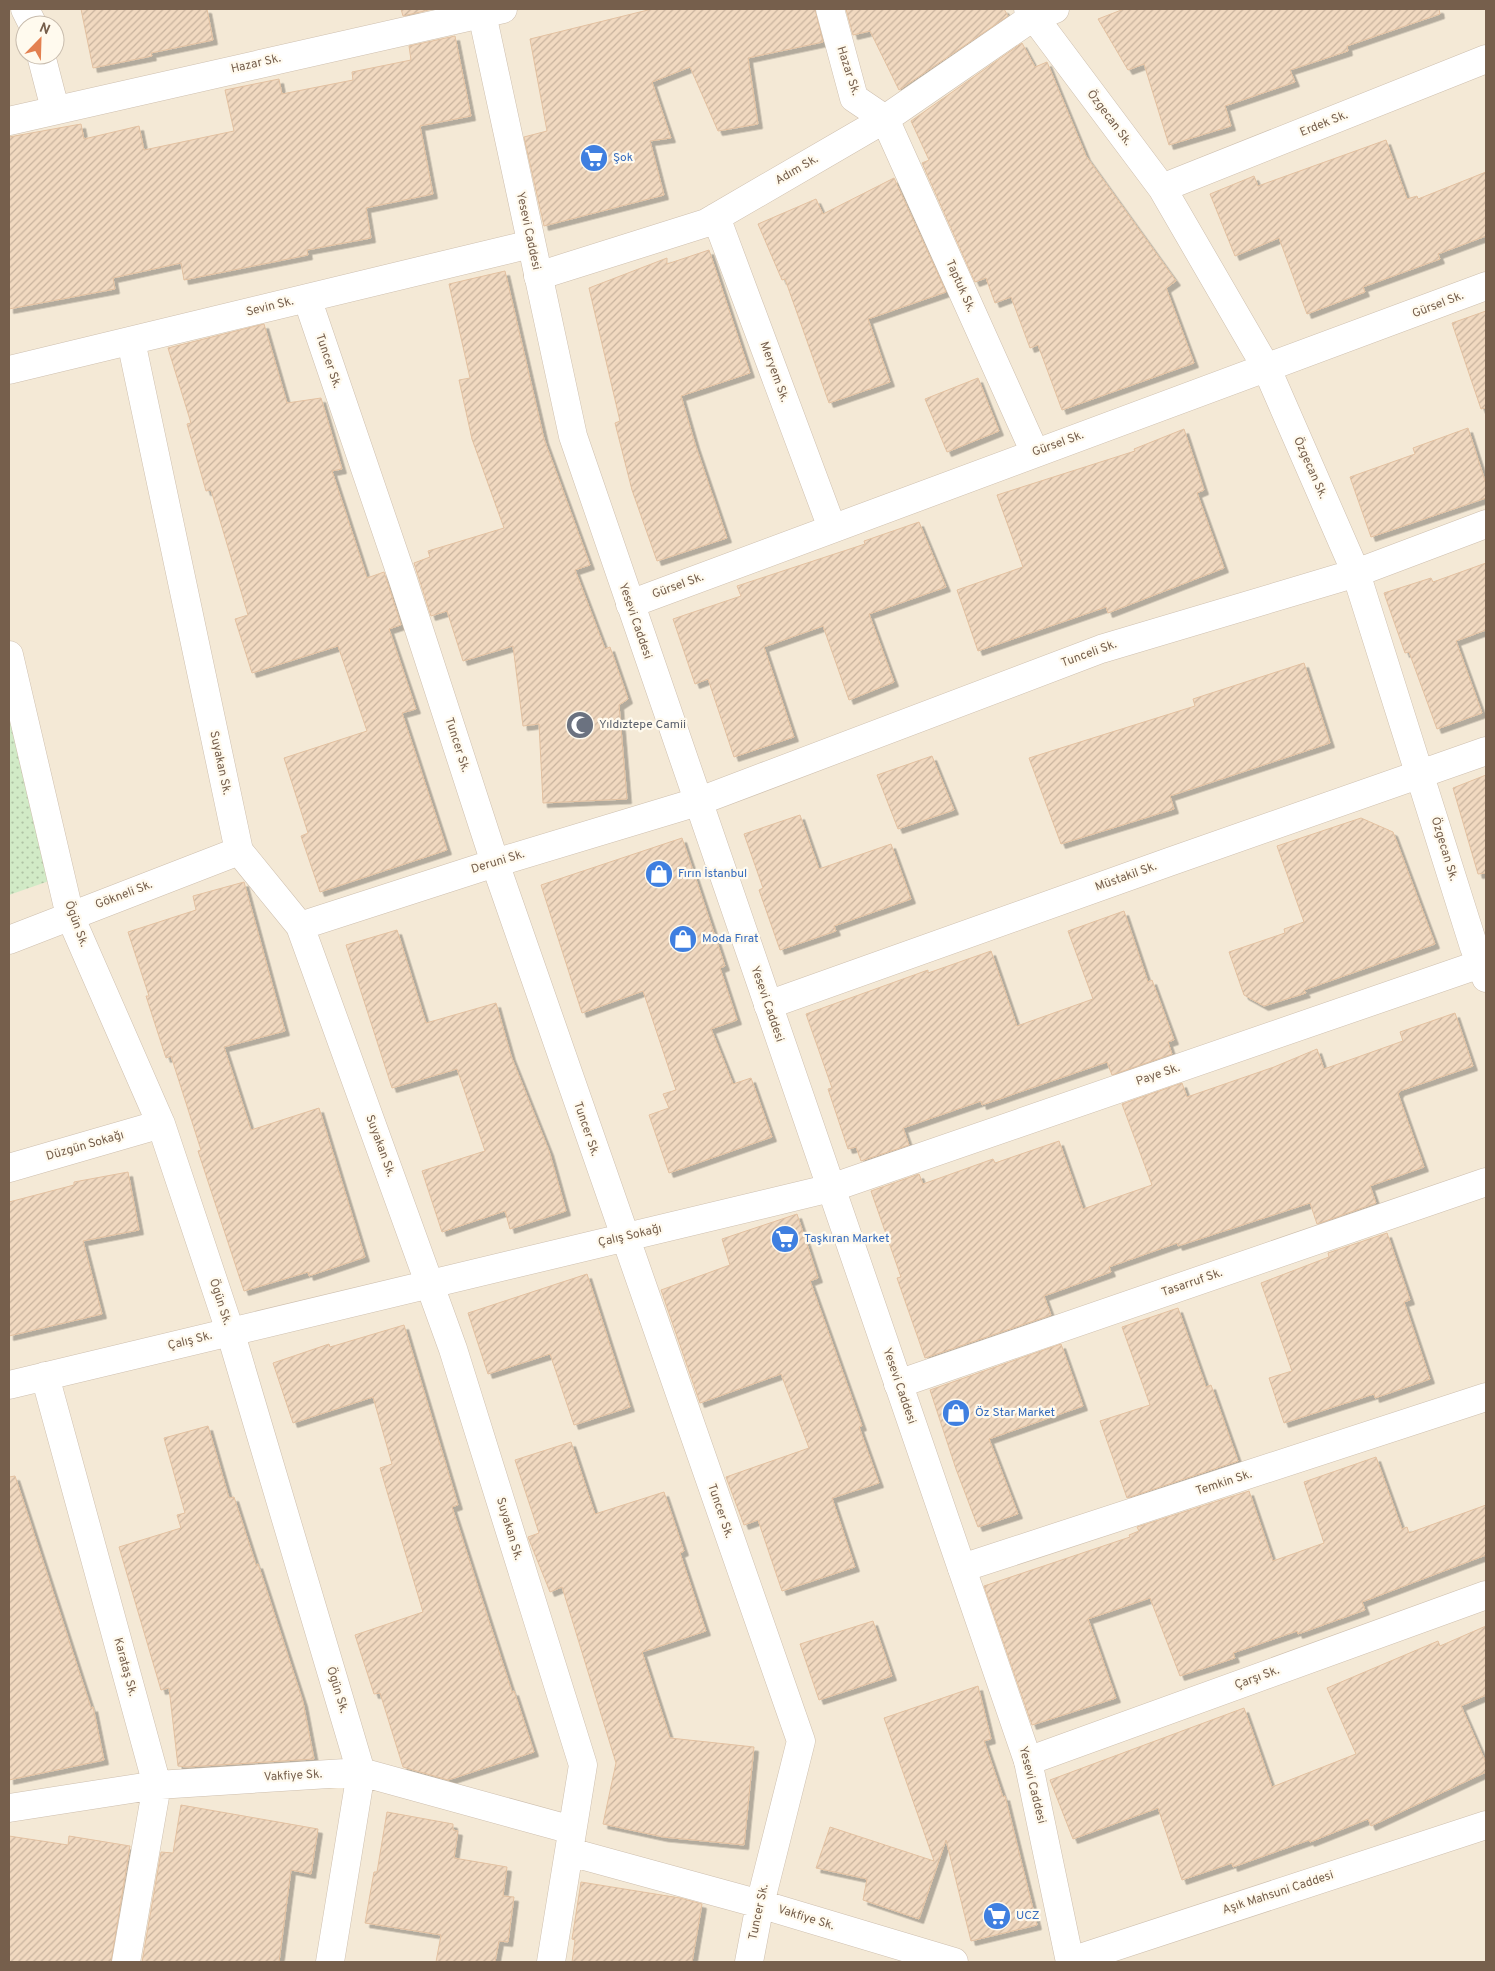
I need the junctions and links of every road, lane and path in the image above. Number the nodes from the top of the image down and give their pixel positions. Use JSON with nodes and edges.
{"nodes":[{"id":1,"x":830,"y":9,"type":"edge"},
{"id":2,"x":489,"y":10,"type":"edge"},
{"id":3,"x":1039,"y":11,"type":"edge"},
{"id":4,"x":1486,"y":59,"type":"edge"},
{"id":5,"x":44,"y":65,"type":"edge"},
{"id":6,"x":55,"y":109,"type":"junction"},
{"id":7,"x":885,"y":119,"type":"junction"},
{"id":8,"x":9,"y":121,"type":"edge"},
{"id":9,"x":1162,"y":188,"type":"junction"},
{"id":10,"x":716,"y":216,"type":"junction"},
{"id":11,"x":531,"y":244,"type":"junction"},
{"id":12,"x":538,"y":276,"type":"junction"},
{"id":13,"x":1486,"y":286,"type":"edge"},
{"id":14,"x":307,"y":298,"type":"junction"},
{"id":15,"x":131,"y":341,"type":"junction"},
{"id":16,"x":1267,"y":369,"type":"junction"},
{"id":17,"x":9,"y":370,"type":"edge"},
{"id":18,"x":1035,"y":452,"type":"junction"},
{"id":19,"x":1486,"y":524,"type":"edge"},
{"id":20,"x":832,"y":528,"type":"junction"},
{"id":21,"x":1356,"y":573,"type":"junction"},
{"id":22,"x":630,"y":604,"type":"junction"},
{"id":23,"x":9,"y":654,"type":"edge"},
{"id":24,"x":1486,"y":751,"type":"edge"},
{"id":25,"x":1420,"y":774,"type":"junction"},
{"id":26,"x":697,"y":802,"type":"junction"},
{"id":27,"x":239,"y":851,"type":"junction"},
{"id":28,"x":495,"y":862,"type":"junction"},
{"id":29,"x":70,"y":916,"type":"junction"},
{"id":30,"x":300,"y":926,"type":"junction"},
{"id":31,"x":9,"y":940,"type":"edge"},
{"id":32,"x":1485,"y":968,"type":"edge"},
{"id":33,"x":768,"y":1005,"type":"junction"},
{"id":34,"x":161,"y":1124,"type":"junction"},
{"id":35,"x":9,"y":1168,"type":"edge"},
{"id":36,"x":1486,"y":1182,"type":"edge"},
{"id":37,"x":831,"y":1188,"type":"junction"},
{"id":38,"x":624,"y":1238,"type":"junction"},
{"id":39,"x":429,"y":1283,"type":"junction"},
{"id":40,"x":230,"y":1331,"type":"junction"},
{"id":41,"x":45,"y":1376,"type":"junction"},
{"id":42,"x":898,"y":1384,"type":"junction"},
{"id":43,"x":9,"y":1385,"type":"edge"},
{"id":44,"x":1486,"y":1397,"type":"edge"},
{"id":45,"x":962,"y":1568,"type":"junction"},
{"id":46,"x":1486,"y":1595,"type":"edge"},
{"id":47,"x":1028,"y":1760,"type":"junction"},
{"id":48,"x":362,"y":1772,"type":"junction"},
{"id":49,"x":157,"y":1785,"type":"junction"},
{"id":50,"x":9,"y":1808,"type":"edge"},
{"id":51,"x":1486,"y":1825,"type":"edge"},
{"id":52,"x":571,"y":1841,"type":"junction"},
{"id":53,"x":760,"y":1904,"type":"junction"},
{"id":54,"x":126,"y":1962,"type":"edge"},
{"id":55,"x":330,"y":1962,"type":"edge"},
{"id":56,"x":551,"y":1962,"type":"edge"},
{"id":57,"x":749,"y":1962,"type":"edge"},
{"id":58,"x":954,"y":1962,"type":"edge"},
{"id":59,"x":1071,"y":1962,"type":"edge"}],
"edges":[{"from":1,"to":7,"type":"street","name":"Hazar Sk."},
{"from":2,"to":6,"type":"street","name":"Hazar Sk."},
{"from":2,"to":11,"type":"street","name":"Yesevi Caddesi"},
{"from":3,"to":7,"type":"street","name":"Adım Sk."},
{"from":3,"to":9,"type":"street","name":"Özgecan Sk."},
{"from":4,"to":9,"type":"street","name":"Erdek Sk."},
{"from":5,"to":6,"type":"street"},
{"from":6,"to":8,"type":"street","name":"Hazar Sk."},
{"from":7,"to":10,"type":"street","name":"Adım Sk."},
{"from":7,"to":18,"type":"street","name":"Taptuk Sk."},
{"from":9,"to":16,"type":"street","name":"Özgecan Sk."},
{"from":10,"to":12,"type":"street","name":"Adım Sk."},
{"from":10,"to":20,"type":"street","name":"Meryem Sk."},
{"from":11,"to":12,"type":"street","name":"Yesevi Caddesi"},
{"from":11,"to":14,"type":"street","name":"Sevin Sk."},
{"from":12,"to":22,"type":"street","name":"Yesevi Caddesi"},
{"from":13,"to":16,"type":"street","name":"Gürsel Sk."},
{"from":14,"to":15,"type":"street","name":"Sevin Sk."},
{"from":14,"to":28,"type":"street","name":"Tuncer Sk."},
{"from":15,"to":17,"type":"street","name":"Sevin Sk."},
{"from":15,"to":27,"type":"street","name":"Suyakan Sk."},
{"from":16,"to":18,"type":"street","name":"Gürsel Sk."},
{"from":16,"to":21,"type":"street","name":"Özgecan Sk."},
{"from":18,"to":20,"type":"street","name":"Gürsel Sk."},
{"from":19,"to":21,"type":"street","name":"Tunceli Sk."},
{"from":20,"to":22,"type":"street","name":"Gürsel Sk."},
{"from":21,"to":25,"type":"street","name":"Özgecan Sk."},
{"from":21,"to":26,"type":"street","name":"Tunceli Sk."},
{"from":22,"to":26,"type":"street","name":"Yesevi Caddesi"},
{"from":23,"to":29,"type":"street","name":"Ögün Sk."},
{"from":24,"to":25,"type":"street","name":"Müstakil Sk."},
{"from":25,"to":32,"type":"street","name":"Özgecan Sk."},
{"from":25,"to":33,"type":"street","name":"Müstakil Sk."},
{"from":26,"to":28,"type":"street","name":"Deruni Sk."},
{"from":26,"to":33,"type":"street","name":"Yesevi Caddesi"},
{"from":27,"to":29,"type":"street","name":"Gökneli Sk."},
{"from":27,"to":30,"type":"street","name":"Suyakan Sk."},
{"from":28,"to":30,"type":"street","name":"Deruni Sk."},
{"from":28,"to":38,"type":"street","name":"Tuncer Sk."},
{"from":29,"to":31,"type":"street","name":"Gökneli Sk."},
{"from":29,"to":34,"type":"street","name":"Ögün Sk."},
{"from":30,"to":39,"type":"street","name":"Suyakan Sk."},
{"from":32,"to":37,"type":"street","name":"Paye Sk."},
{"from":33,"to":37,"type":"street","name":"Yesevi Caddesi"},
{"from":34,"to":35,"type":"street","name":"Düzgün Sokağı"},
{"from":34,"to":40,"type":"street","name":"Ögün Sk."},
{"from":36,"to":42,"type":"street","name":"Tasarruf Sk."},
{"from":37,"to":38,"type":"street","name":"Çalış Sokağı"},
{"from":37,"to":42,"type":"street","name":"Yesevi Caddesi"},
{"from":38,"to":39,"type":"street","name":"Çalış Sokağı"},
{"from":38,"to":53,"type":"street","name":"Tuncer Sk."},
{"from":39,"to":40,"type":"street","name":"Çalış Sk."},
{"from":39,"to":52,"type":"street","name":"Suyakan Sk."},
{"from":40,"to":41,"type":"street","name":"Çalış Sk."},
{"from":40,"to":48,"type":"street","name":"Ögün Sk."},
{"from":41,"to":43,"type":"street","name":"Çalış Sk."},
{"from":41,"to":49,"type":"street","name":"Karataş Sk."},
{"from":42,"to":45,"type":"street","name":"Yesevi Caddesi"},
{"from":44,"to":45,"type":"street","name":"Temkin Sk."},
{"from":45,"to":47,"type":"street","name":"Yesevi Caddesi"},
{"from":46,"to":47,"type":"street","name":"Çarşı Sk."},
{"from":47,"to":59,"type":"street","name":"Yesevi Caddesi"},
{"from":48,"to":49,"type":"street","name":"Vakfiye Sk."},
{"from":48,"to":52,"type":"street","name":"Vakfiye Sk."},
{"from":48,"to":55,"type":"street","name":"Ögün Sk."},
{"from":49,"to":50,"type":"street","name":"Vakfiye Sk."},
{"from":49,"to":54,"type":"street","name":"Karataş Sk."},
{"from":51,"to":59,"type":"street","name":"Aşık Mahsuni Caddesi"},
{"from":52,"to":53,"type":"street","name":"Vakfiye Sk."},
{"from":52,"to":56,"type":"street","name":"Suyakan Sk."},
{"from":53,"to":57,"type":"street","name":"Tuncer Sk."},
{"from":53,"to":58,"type":"street","name":"Vakfiye Sk."}]}
